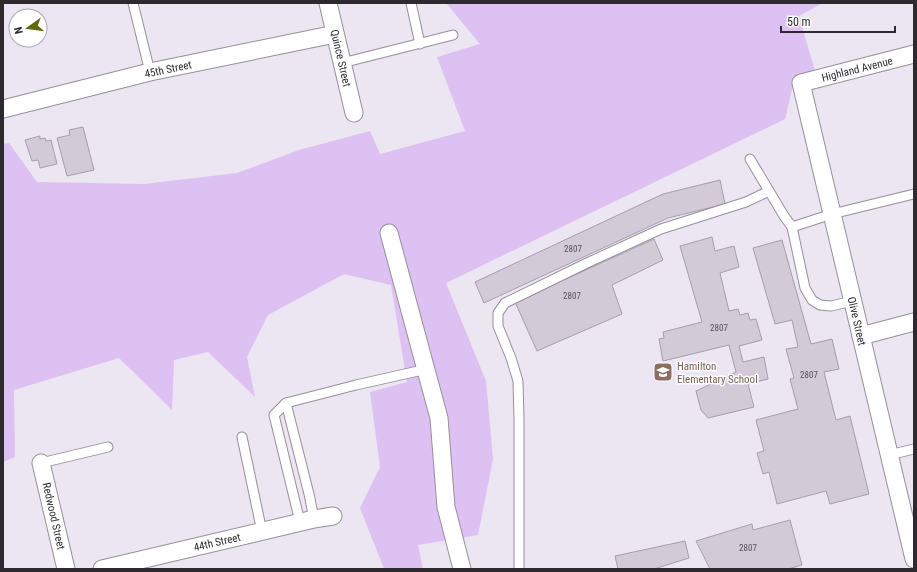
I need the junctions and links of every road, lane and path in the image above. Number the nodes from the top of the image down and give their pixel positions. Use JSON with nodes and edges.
{"nodes":[{"id":1,"x":132,"y":3,"type":"edge"},
{"id":2,"x":328,"y":3,"type":"edge"},
{"id":3,"x":411,"y":3,"type":"edge"},
{"id":4,"x":335,"y":34,"type":"junction"},
{"id":5,"x":453,"y":35,"type":"dead end"},
{"id":6,"x":420,"y":44,"type":"junction"},
{"id":7,"x":914,"y":54,"type":"edge"},
{"id":8,"x":342,"y":63,"type":"junction"},
{"id":9,"x":150,"y":72,"type":"junction"},
{"id":10,"x":801,"y":83,"type":"joint"},
{"id":11,"x":3,"y":108,"type":"edge"},
{"id":12,"x":354,"y":113,"type":"dead end"},
{"id":13,"x":750,"y":159,"type":"dead end"},
{"id":14,"x":769,"y":191,"type":"junction"},
{"id":15,"x":914,"y":194,"type":"edge"},
{"id":16,"x":832,"y":214,"type":"junction"},
{"id":17,"x":792,"y":227,"type":"junction"},
{"id":18,"x":389,"y":233,"type":"dead end"},
{"id":19,"x":853,"y":301,"type":"junction"},
{"id":20,"x":914,"y":322,"type":"edge"},
{"id":21,"x":861,"y":336,"type":"junction"},
{"id":22,"x":427,"y":369,"type":"junction"},
{"id":23,"x":286,"y":403,"type":"junction"},
{"id":24,"x":242,"y":437,"type":"dead end"},
{"id":25,"x":108,"y":447,"type":"dead end"},
{"id":26,"x":914,"y":449,"type":"edge"},
{"id":27,"x":889,"y":455,"type":"junction"},
{"id":28,"x":41,"y":463,"type":"joint"},
{"id":29,"x":333,"y":516,"type":"dead end"},
{"id":30,"x":307,"y":521,"type":"junction"},
{"id":31,"x":262,"y":532,"type":"junction"},
{"id":32,"x":914,"y":559,"type":"edge"},
{"id":33,"x":66,"y":569,"type":"edge"},
{"id":34,"x":102,"y":569,"type":"edge"},
{"id":35,"x":462,"y":569,"type":"edge"},
{"id":36,"x":520,"y":569,"type":"edge"}],
"edges":[{"from":1,"to":9,"type":"lane"},
{"from":2,"to":4,"type":"street","name":"Quince Street"},
{"from":3,"to":6,"type":"lane"},
{"from":4,"to":8,"type":"street","name":"Quince Street"},
{"from":4,"to":9,"type":"street","name":"45th Street"},
{"from":5,"to":6,"type":"lane"},
{"from":6,"to":8,"type":"lane"},
{"from":7,"to":10,"type":"street","name":"Highland Avenue"},
{"from":8,"to":12,"type":"street","name":"Quince Street"},
{"from":9,"to":11,"type":"street","name":"45th Street"},
{"from":10,"to":16,"type":"street","name":"Olive Street"},
{"from":13,"to":14,"type":"lane"},
{"from":14,"to":17,"type":"lane"},
{"from":14,"to":36,"type":"lane"},
{"from":15,"to":16,"type":"lane"},
{"from":16,"to":17,"type":"lane"},
{"from":16,"to":19,"type":"street","name":"Olive Street"},
{"from":17,"to":19,"type":"lane"},
{"from":18,"to":22,"type":"street"},
{"from":19,"to":21,"type":"street","name":"Olive Street"},
{"from":20,"to":21,"type":"street"},
{"from":21,"to":27,"type":"street","name":"Olive Street"},
{"from":22,"to":23,"type":"lane"},
{"from":22,"to":35,"type":"street"},
{"from":23,"to":30,"type":"lane"},
{"from":23,"to":30,"type":"lane"},
{"from":24,"to":31,"type":"lane"},
{"from":25,"to":28,"type":"lane"},
{"from":26,"to":27,"type":"lane"},
{"from":27,"to":32,"type":"street","name":"Olive Street"},
{"from":28,"to":33,"type":"street","name":"Redwood Street"},
{"from":29,"to":30,"type":"street","name":"44th Street"},
{"from":30,"to":31,"type":"street","name":"44th Street"},
{"from":31,"to":34,"type":"street","name":"44th Street"}]}
